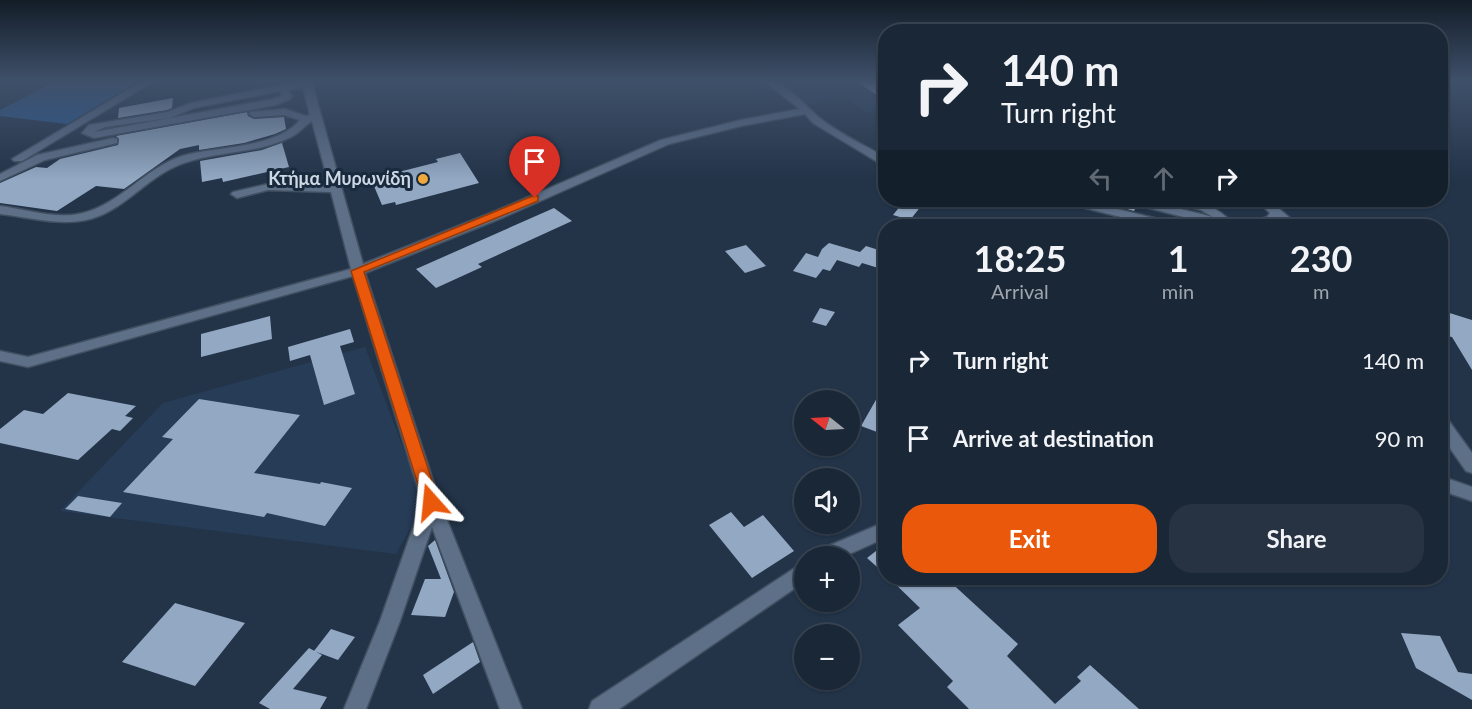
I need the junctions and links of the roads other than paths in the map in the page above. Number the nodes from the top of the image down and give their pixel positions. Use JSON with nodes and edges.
{"nodes":[{"id":1,"x":94,"y":114,"type":"edge"},
{"id":2,"x":211,"y":114,"type":"edge"},
{"id":3,"x":253,"y":114,"type":"edge"},
{"id":4,"x":294,"y":114,"type":"edge"},
{"id":5,"x":310,"y":114,"type":"edge"},
{"id":6,"x":789,"y":114,"type":"edge"},
{"id":7,"x":809,"y":114,"type":"edge"},
{"id":8,"x":170,"y":115,"type":"joint"},
{"id":9,"x":191,"y":118,"type":"junction"},
{"id":10,"x":311,"y":118,"type":"junction"},
{"id":11,"x":878,"y":158,"type":"edge"},
{"id":12,"x":0,"y":170,"type":"edge"},
{"id":13,"x":0,"y":178,"type":"edge"},
{"id":14,"x":335,"y":189,"type":"junction"},
{"id":15,"x":237,"y":194,"type":"dead end"},
{"id":16,"x":1096,"y":207,"type":"edge"},
{"id":17,"x":1158,"y":207,"type":"edge"},
{"id":18,"x":1205,"y":207,"type":"edge"},
{"id":19,"x":1271,"y":207,"type":"edge"},
{"id":20,"x":0,"y":210,"type":"edge"},
{"id":21,"x":1277,"y":212,"type":"junction"},
{"id":22,"x":1179,"y":213,"type":"junction"},
{"id":23,"x":1143,"y":219,"type":"edge"},
{"id":24,"x":1177,"y":219,"type":"edge"},
{"id":25,"x":1203,"y":219,"type":"edge"},
{"id":26,"x":1222,"y":219,"type":"edge"},
{"id":27,"x":1272,"y":219,"type":"edge"},
{"id":28,"x":1285,"y":219,"type":"edge"},
{"id":29,"x":357,"y":271,"type":"junction"},
{"id":30,"x":0,"y":356,"type":"edge"},
{"id":31,"x":1448,"y":432,"type":"edge"},
{"id":32,"x":1472,"y":466,"type":"edge"},
{"id":33,"x":1448,"y":486,"type":"edge"},
{"id":34,"x":1472,"y":494,"type":"edge"},
{"id":35,"x":431,"y":502,"type":"junction"},
{"id":36,"x":878,"y":533,"type":"edge"},
{"id":37,"x":849,"y":546,"type":"edge"},
{"id":38,"x":794,"y":578,"type":"edge"},
{"id":39,"x":355,"y":709,"type":"edge"},
{"id":40,"x":510,"y":709,"type":"edge"},
{"id":41,"x":600,"y":709,"type":"edge"}],
"edges":[{"from":1,"to":12,"type":"street"},
{"from":2,"to":9,"type":"street"},
{"from":3,"to":13,"type":"street"},
{"from":4,"to":10,"type":"street"},
{"from":5,"to":10,"type":"street"},
{"from":6,"to":29,"type":"street"},
{"from":7,"to":11,"type":"street"},
{"from":8,"to":9,"type":"street"},
{"from":8,"to":9,"type":"street"},
{"from":10,"to":14,"type":"street"},
{"from":10,"to":20,"type":"street"},
{"from":14,"to":15,"type":"street"},
{"from":14,"to":29,"type":"street"},
{"from":16,"to":23,"type":"street"},
{"from":17,"to":22,"type":"street"},
{"from":18,"to":26,"type":"street"},
{"from":19,"to":21,"type":"street"},
{"from":21,"to":27,"type":"street"},
{"from":21,"to":28,"type":"street"},
{"from":22,"to":24,"type":"street"},
{"from":22,"to":25,"type":"street"},
{"from":29,"to":30,"type":"street"},
{"from":29,"to":35,"type":"street"},
{"from":31,"to":32,"type":"street"},
{"from":33,"to":34,"type":"street"},
{"from":35,"to":39,"type":"street"},
{"from":35,"to":40,"type":"street"},
{"from":36,"to":37,"type":"street"},
{"from":38,"to":41,"type":"street"}]}
